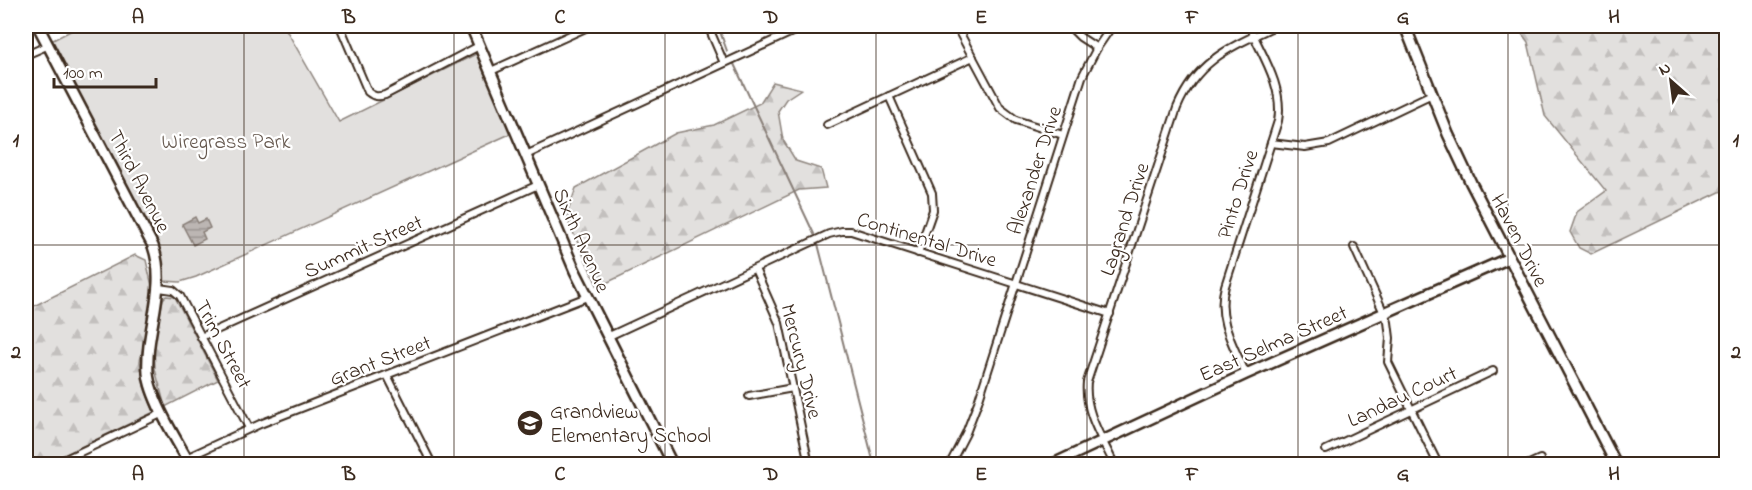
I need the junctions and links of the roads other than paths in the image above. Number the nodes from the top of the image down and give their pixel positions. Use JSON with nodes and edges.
{"nodes":[{"id":1,"x":38,"y":26,"type":"edge"},
{"id":2,"x":340,"y":26,"type":"edge"},
{"id":3,"x":471,"y":26,"type":"edge"},
{"id":4,"x":590,"y":26,"type":"edge"},
{"id":5,"x":708,"y":26,"type":"edge"},
{"id":6,"x":804,"y":26,"type":"edge"},
{"id":7,"x":956,"y":26,"type":"edge"},
{"id":8,"x":1069,"y":26,"type":"edge"},
{"id":9,"x":1112,"y":26,"type":"edge"},
{"id":10,"x":1249,"y":26,"type":"edge"},
{"id":11,"x":1275,"y":26,"type":"edge"},
{"id":12,"x":1405,"y":26,"type":"edge"},
{"id":13,"x":1253,"y":36,"type":"junction"},
{"id":14,"x":49,"y":45,"type":"junction"},
{"id":15,"x":480,"y":46,"type":"junction"},
{"id":16,"x":1097,"y":48,"type":"junction"},
{"id":17,"x":26,"y":56,"type":"edge"},
{"id":18,"x":973,"y":57,"type":"junction"},
{"id":19,"x":724,"y":63,"type":"junction"},
{"id":20,"x":490,"y":71,"type":"junction"},
{"id":21,"x":1432,"y":94,"type":"junction"},
{"id":22,"x":890,"y":96,"type":"junction"},
{"id":23,"x":827,"y":125,"type":"dead end"},
{"id":24,"x":1063,"y":135,"type":"junction"},
{"id":25,"x":1271,"y":143,"type":"junction"},
{"id":26,"x":526,"y":155,"type":"junction"},
{"id":27,"x":538,"y":185,"type":"junction"},
{"id":28,"x":1354,"y":247,"type":"dead end"},
{"id":29,"x":918,"y":253,"type":"junction"},
{"id":30,"x":1509,"y":258,"type":"junction"},
{"id":31,"x":755,"y":269,"type":"junction"},
{"id":32,"x":1015,"y":284,"type":"junction"},
{"id":33,"x":159,"y":288,"type":"junction"},
{"id":34,"x":587,"y":297,"type":"junction"},
{"id":35,"x":1384,"y":313,"type":"junction"},
{"id":36,"x":1110,"y":314,"type":"junction"},
{"id":37,"x":201,"y":337,"type":"junction"},
{"id":38,"x":607,"y":337,"type":"junction"},
{"id":39,"x":1493,"y":371,"type":"dead end"},
{"id":40,"x":1246,"y":374,"type":"junction"},
{"id":41,"x":387,"y":375,"type":"junction"},
{"id":42,"x":793,"y":388,"type":"junction"},
{"id":43,"x":749,"y":396,"type":"dead end"},
{"id":44,"x":1411,"y":410,"type":"junction"},
{"id":45,"x":163,"y":413,"type":"junction"},
{"id":46,"x":249,"y":428,"type":"junction"},
{"id":47,"x":1103,"y":440,"type":"junction"},
{"id":48,"x":1326,"y":450,"type":"dead end"},
{"id":49,"x":1540,"y":459,"type":"dead end"},
{"id":50,"x":188,"y":461,"type":"edge"},
{"id":51,"x":56,"y":465,"type":"edge"},
{"id":52,"x":432,"y":465,"type":"edge"},
{"id":53,"x":672,"y":465,"type":"edge"},
{"id":54,"x":810,"y":465,"type":"edge"},
{"id":55,"x":950,"y":465,"type":"edge"},
{"id":56,"x":1053,"y":465,"type":"edge"},
{"id":57,"x":1114,"y":465,"type":"edge"},
{"id":58,"x":1438,"y":465,"type":"edge"},
{"id":59,"x":1528,"y":465,"type":"edge"},
{"id":60,"x":1616,"y":465,"type":"edge"}],
"edges":[{"from":1,"to":14,"type":"street","name":"Third Avenue"},
{"from":2,"to":15,"type":"street"},
{"from":3,"to":15,"type":"street","name":"Sixth Avenue"},
{"from":4,"to":20,"type":"street"},
{"from":5,"to":19,"type":"street"},
{"from":6,"to":19,"type":"street"},
{"from":7,"to":18,"type":"street"},
{"from":8,"to":16,"type":"street"},
{"from":9,"to":16,"type":"street","name":"Alexander Drive"},
{"from":10,"to":13,"type":"street","name":"Pinto Drive"},
{"from":11,"to":13,"type":"street","name":"Lagrand Drive"},
{"from":12,"to":21,"type":"street","name":"Haven Drive"},
{"from":13,"to":25,"type":"street","name":"Pinto Drive"},
{"from":13,"to":36,"type":"street","name":"Lagrand Drive"},
{"from":14,"to":17,"type":"street"},
{"from":14,"to":33,"type":"street","name":"Third Avenue"},
{"from":15,"to":20,"type":"street","name":"Sixth Avenue"},
{"from":16,"to":24,"type":"street","name":"Alexander Drive"},
{"from":18,"to":22,"type":"street"},
{"from":18,"to":24,"type":"street"},
{"from":19,"to":26,"type":"street"},
{"from":20,"to":26,"type":"street","name":"Sixth Avenue"},
{"from":21,"to":25,"type":"street"},
{"from":21,"to":30,"type":"street","name":"Haven Drive"},
{"from":22,"to":23,"type":"street"},
{"from":22,"to":29,"type":"street"},
{"from":24,"to":32,"type":"street","name":"Alexander Drive"},
{"from":25,"to":40,"type":"street","name":"Pinto Drive"},
{"from":26,"to":27,"type":"street","name":"Sixth Avenue"},
{"from":27,"to":34,"type":"street","name":"Sixth Avenue"},
{"from":27,"to":37,"type":"street","name":"Summit Street"},
{"from":28,"to":35,"type":"street"},
{"from":29,"to":31,"type":"street","name":"Continental Drive"},
{"from":29,"to":32,"type":"street","name":"Continental Drive"},
{"from":30,"to":35,"type":"street","name":"East Selma Street"},
{"from":30,"to":60,"type":"street","name":"Haven Drive"},
{"from":31,"to":38,"type":"street","name":"Continental Drive"},
{"from":31,"to":42,"type":"street","name":"Mercury Drive"},
{"from":32,"to":36,"type":"street","name":"Continental Drive"},
{"from":32,"to":55,"type":"street","name":"Alexander Drive"},
{"from":33,"to":37,"type":"street","name":"Trim Street"},
{"from":33,"to":45,"type":"street","name":"Third Avenue"},
{"from":34,"to":38,"type":"street","name":"Sixth Avenue"},
{"from":34,"to":41,"type":"street","name":"Grant Street"},
{"from":35,"to":40,"type":"street","name":"East Selma Street"},
{"from":35,"to":44,"type":"street"},
{"from":36,"to":47,"type":"street","name":"Lagrand Drive"},
{"from":37,"to":46,"type":"street","name":"Trim Street"},
{"from":38,"to":53,"type":"street","name":"Sixth Avenue"},
{"from":39,"to":44,"type":"street","name":"Landau Court"},
{"from":40,"to":47,"type":"street","name":"East Selma Street"},
{"from":41,"to":46,"type":"street","name":"Grant Street"},
{"from":41,"to":52,"type":"street"},
{"from":42,"to":43,"type":"street"},
{"from":42,"to":54,"type":"street","name":"Mercury Drive"},
{"from":44,"to":48,"type":"street","name":"Landau Court"},
{"from":44,"to":58,"type":"street"},
{"from":45,"to":50,"type":"street","name":"Third Avenue"},
{"from":45,"to":51,"type":"street"},
{"from":46,"to":50,"type":"street","name":"Grant Street"},
{"from":47,"to":56,"type":"street","name":"East Selma Street"},
{"from":47,"to":57,"type":"street","name":"Lagrand Drive"},
{"from":49,"to":59,"type":"street"}]}
